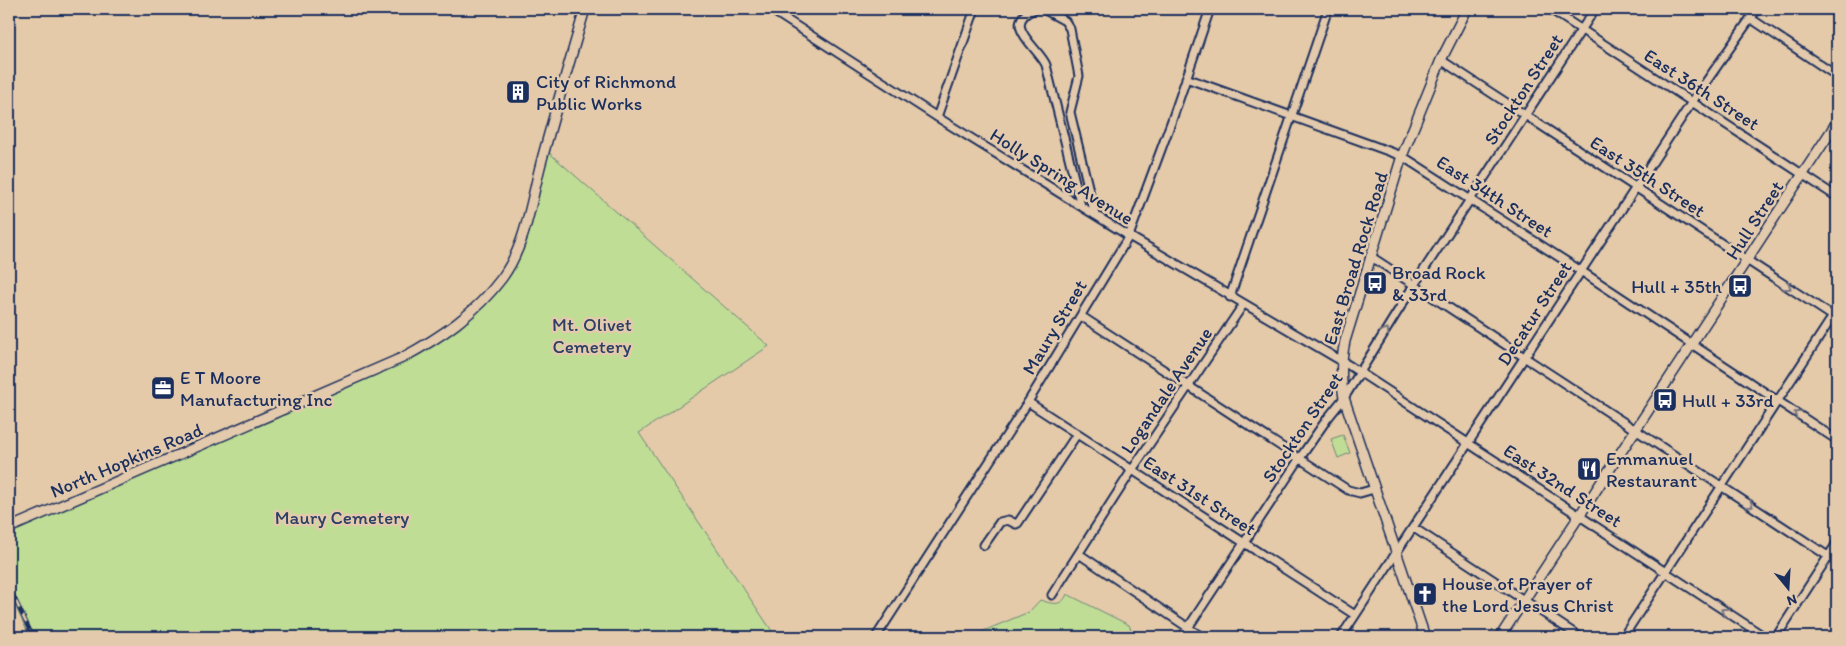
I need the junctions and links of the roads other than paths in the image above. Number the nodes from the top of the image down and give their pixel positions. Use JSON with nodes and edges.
{"nodes":[{"id":1,"x":585,"y":9,"type":"edge"},
{"id":2,"x":770,"y":9,"type":"edge"},
{"id":3,"x":975,"y":9,"type":"edge"},
{"id":4,"x":1035,"y":9,"type":"edge"},
{"id":5,"x":1043,"y":9,"type":"edge"},
{"id":6,"x":1210,"y":9,"type":"edge"},
{"id":7,"x":1328,"y":9,"type":"edge"},
{"id":8,"x":1466,"y":9,"type":"edge"},
{"id":9,"x":1550,"y":9,"type":"edge"},
{"id":10,"x":1595,"y":9,"type":"edge"},
{"id":11,"x":1757,"y":9,"type":"edge"},
{"id":12,"x":1750,"y":18,"type":"junction"},
{"id":13,"x":1581,"y":30,"type":"junction"},
{"id":14,"x":1441,"y":60,"type":"junction"},
{"id":15,"x":1837,"y":76,"type":"edge"},
{"id":16,"x":1186,"y":78,"type":"junction"},
{"id":17,"x":1692,"y":102,"type":"junction"},
{"id":18,"x":1525,"y":115,"type":"junction"},
{"id":19,"x":1292,"y":116,"type":"junction"},
{"id":20,"x":937,"y":117,"type":"junction"},
{"id":21,"x":1837,"y":122,"type":"edge"},
{"id":22,"x":1402,"y":156,"type":"junction"},
{"id":23,"x":1803,"y":175,"type":"junction"},
{"id":24,"x":1636,"y":188,"type":"junction"},
{"id":25,"x":1837,"y":197,"type":"edge"},
{"id":26,"x":1470,"y":200,"type":"junction"},
{"id":27,"x":1081,"y":206,"type":"junction"},
{"id":28,"x":1095,"y":215,"type":"junction"},
{"id":29,"x":1128,"y":236,"type":"junction"},
{"id":30,"x":1370,"y":256,"type":"junction"},
{"id":31,"x":1747,"y":260,"type":"junction"},
{"id":32,"x":1581,"y":271,"type":"junction"},
{"id":33,"x":1414,"y":285,"type":"junction"},
{"id":34,"x":1230,"y":297,"type":"junction"},
{"id":35,"x":1243,"y":305,"type":"junction"},
{"id":36,"x":1836,"y":315,"type":"edge"},
{"id":37,"x":1081,"y":316,"type":"junction"},
{"id":38,"x":1692,"y":345,"type":"junction"},
{"id":39,"x":1525,"y":358,"type":"junction"},
{"id":40,"x":1342,"y":361,"type":"junction"},
{"id":41,"x":1360,"y":372,"type":"junction"},
{"id":42,"x":1189,"y":387,"type":"junction"},
{"id":43,"x":1344,"y":398,"type":"junction"},
{"id":44,"x":1778,"y":401,"type":"junction"},
{"id":45,"x":1028,"y":402,"type":"junction"},
{"id":46,"x":1636,"y":430,"type":"junction"},
{"id":47,"x":1077,"y":434,"type":"junction"},
{"id":48,"x":1837,"y":440,"type":"edge"},
{"id":49,"x":1469,"y":442,"type":"junction"},
{"id":50,"x":1300,"y":458,"type":"junction"},
{"id":51,"x":1132,"y":470,"type":"junction"},
{"id":52,"x":1722,"y":487,"type":"junction"},
{"id":53,"x":1374,"y":490,"type":"junction"},
{"id":54,"x":1580,"y":516,"type":"junction"},
{"id":55,"x":9,"y":528,"type":"edge"},
{"id":56,"x":1414,"y":528,"type":"junction"},
{"id":57,"x":1837,"y":542,"type":"edge"},
{"id":58,"x":1244,"y":543,"type":"junction"},
{"id":59,"x":984,"y":545,"type":"dead end"},
{"id":60,"x":1080,"y":554,"type":"junction"},
{"id":61,"x":1396,"y":554,"type":"junction"},
{"id":62,"x":1828,"y":556,"type":"junction"},
{"id":63,"x":1837,"y":562,"type":"edge"},
{"id":64,"x":1666,"y":572,"type":"junction"},
{"id":65,"x":1052,"y":595,"type":"dead end"},
{"id":66,"x":1524,"y":600,"type":"junction"},
{"id":67,"x":1355,"y":615,"type":"junction"},
{"id":68,"x":1188,"y":628,"type":"junction"},
{"id":69,"x":876,"y":637,"type":"edge"},
{"id":70,"x":1182,"y":637,"type":"edge"},
{"id":71,"x":1202,"y":637,"type":"edge"},
{"id":72,"x":1341,"y":637,"type":"edge"},
{"id":73,"x":1425,"y":637,"type":"edge"},
{"id":74,"x":1500,"y":637,"type":"edge"},
{"id":75,"x":1580,"y":637,"type":"edge"},
{"id":76,"x":1623,"y":637,"type":"edge"},
{"id":77,"x":1765,"y":637,"type":"edge"},
{"id":78,"x":1776,"y":637,"type":"edge"}],
"edges":[{"from":1,"to":55,"type":"main road","name":"North Hopkins Road"},
{"from":2,"to":20,"type":"street","name":"Holly Spring Avenue"},
{"from":3,"to":20,"type":"street"},
{"from":4,"to":27,"type":"street"},
{"from":5,"to":28,"type":"street"},
{"from":6,"to":16,"type":"street","name":"Maury Street"},
{"from":7,"to":19,"type":"street"},
{"from":8,"to":14,"type":"main road","name":"East Broad Rock Road"},
{"from":9,"to":13,"type":"street","name":"East 36th Street"},
{"from":10,"to":13,"type":"street","name":"Stockton Street"},
{"from":11,"to":12,"type":"street","name":"Decatur Street"},
{"from":12,"to":15,"type":"street"},
{"from":12,"to":17,"type":"street","name":"Decatur Street"},
{"from":13,"to":17,"type":"street","name":"East 36th Street"},
{"from":13,"to":18,"type":"street","name":"Stockton Street"},
{"from":14,"to":18,"type":"street","name":"East 35th Street"},
{"from":14,"to":22,"type":"main road","name":"East Broad Rock Road"},
{"from":16,"to":19,"type":"street","name":"East 34th Street"},
{"from":16,"to":29,"type":"street","name":"Maury Street"},
{"from":17,"to":23,"type":"street","name":"East 36th Street"},
{"from":17,"to":24,"type":"street","name":"Decatur Street"},
{"from":18,"to":24,"type":"street","name":"East 35th Street"},
{"from":18,"to":26,"type":"street","name":"Stockton Street"},
{"from":19,"to":22,"type":"street","name":"East 34th Street"},
{"from":19,"to":34,"type":"street"},
{"from":20,"to":27,"type":"street","name":"Holly Spring Avenue"},
{"from":21,"to":23,"type":"main road","name":"Hull Street"},
{"from":22,"to":26,"type":"street","name":"East 34th Street"},
{"from":22,"to":30,"type":"main road","name":"East Broad Rock Road"},
{"from":23,"to":25,"type":"street","name":"East 36th Street"},
{"from":23,"to":31,"type":"main road","name":"Hull Street"},
{"from":24,"to":31,"type":"street","name":"East 35th Street"},
{"from":24,"to":32,"type":"street","name":"Decatur Street"},
{"from":26,"to":32,"type":"street","name":"East 34th Street"},
{"from":26,"to":33,"type":"street","name":"Stockton Street"},
{"from":27,"to":28,"type":"street","name":"Holly Spring Avenue"},
{"from":28,"to":29,"type":"street","name":"Holly Spring Avenue"},
{"from":29,"to":34,"type":"street","name":"Holly Spring Avenue"},
{"from":29,"to":37,"type":"street","name":"Maury Street"},
{"from":30,"to":33,"type":"street"},
{"from":30,"to":40,"type":"main road","name":"East Broad Rock Road"},
{"from":31,"to":36,"type":"street","name":"East 35th Street","one_way":true},
{"from":31,"to":38,"type":"main road","name":"Hull Street"},
{"from":32,"to":38,"type":"street","name":"East 34th Street"},
{"from":32,"to":39,"type":"street","name":"Decatur Street"},
{"from":33,"to":39,"type":"street"},
{"from":41,"to":33,"type":"street","name":"Stockton Street","one_way":true},
{"from":34,"to":35,"type":"street","name":"Holly Spring Avenue"},
{"from":35,"to":40,"type":"street","name":"Holly Spring Avenue"},
{"from":35,"to":42,"type":"street","name":"Logandale Avenue"},
{"from":36,"to":44,"type":"street"},
{"from":37,"to":42,"type":"street"},
{"from":37,"to":45,"type":"street","name":"Maury Street"},
{"from":38,"to":44,"type":"street","name":"East 34th Street"},
{"from":38,"to":46,"type":"main road","name":"Hull Street"},
{"from":39,"to":46,"type":"street"},
{"from":39,"to":49,"type":"street","name":"Decatur Street"},
{"from":40,"to":41,"type":"street","name":"East 32nd Street"},
{"from":40,"to":43,"type":"main road","name":"East Broad Rock Road"},
{"from":41,"to":43,"type":"street","name":"Stockton Street"},
{"from":41,"to":49,"type":"street","name":"East 32nd Street"},
{"from":42,"to":50,"type":"street"},
{"from":42,"to":51,"type":"street","name":"Logandale Avenue"},
{"from":43,"to":50,"type":"street","name":"Stockton Street"},
{"from":43,"to":53,"type":"main road","name":"East Broad Rock Road"},
{"from":48,"to":44,"type":"street","name":"East 34th Street","one_way":true},
{"from":44,"to":52,"type":"street"},
{"from":45,"to":47,"type":"street","name":"East 31st Street"},
{"from":45,"to":69,"type":"street","name":"Maury Street"},
{"from":46,"to":52,"type":"street"},
{"from":46,"to":54,"type":"main road","name":"Hull Street"},
{"from":47,"to":51,"type":"street","name":"East 31st Street"},
{"from":47,"to":59,"type":"street"},
{"from":49,"to":54,"type":"street","name":"East 32nd Street"},
{"from":49,"to":56,"type":"street","name":"Decatur Street"},
{"from":50,"to":53,"type":"street"},
{"from":50,"to":58,"type":"street","name":"Stockton Street"},
{"from":51,"to":58,"type":"street","name":"East 31st Street"},
{"from":51,"to":60,"type":"street","name":"Logandale Avenue"},
{"from":52,"to":62,"type":"street","one_way":true},
{"from":52,"to":64,"type":"street"},
{"from":53,"to":61,"type":"main road","name":"East Broad Rock Road"},
{"from":54,"to":64,"type":"street","name":"East 32nd Street"},
{"from":54,"to":66,"type":"main road","name":"Hull Street"},
{"from":56,"to":61,"type":"street","name":"Decatur Street"},
{"from":56,"to":66,"type":"street"},
{"from":57,"to":62,"type":"street"},
{"from":58,"to":67,"type":"street","name":"East 31st Street"},
{"from":58,"to":68,"type":"street","name":"Stockton Street"},
{"from":60,"to":65,"type":"street","name":"Logandale Avenue"},
{"from":60,"to":68,"type":"street"},
{"from":61,"to":67,"type":"street","name":"Decatur Street"},
{"from":61,"to":73,"type":"main road","name":"East Broad Rock Road"},
{"from":62,"to":63,"type":"street"},
{"from":62,"to":78,"type":"street"},
{"from":64,"to":76,"type":"street"},
{"from":77,"to":64,"type":"street","name":"East 32nd Street","one_way":true},
{"from":66,"to":74,"type":"main road","name":"Hull Street"},
{"from":66,"to":75,"type":"street"},
{"from":67,"to":72,"type":"street","name":"Decatur Street"},
{"from":68,"to":70,"type":"street","name":"Stockton Street"},
{"from":68,"to":71,"type":"street"}]}
